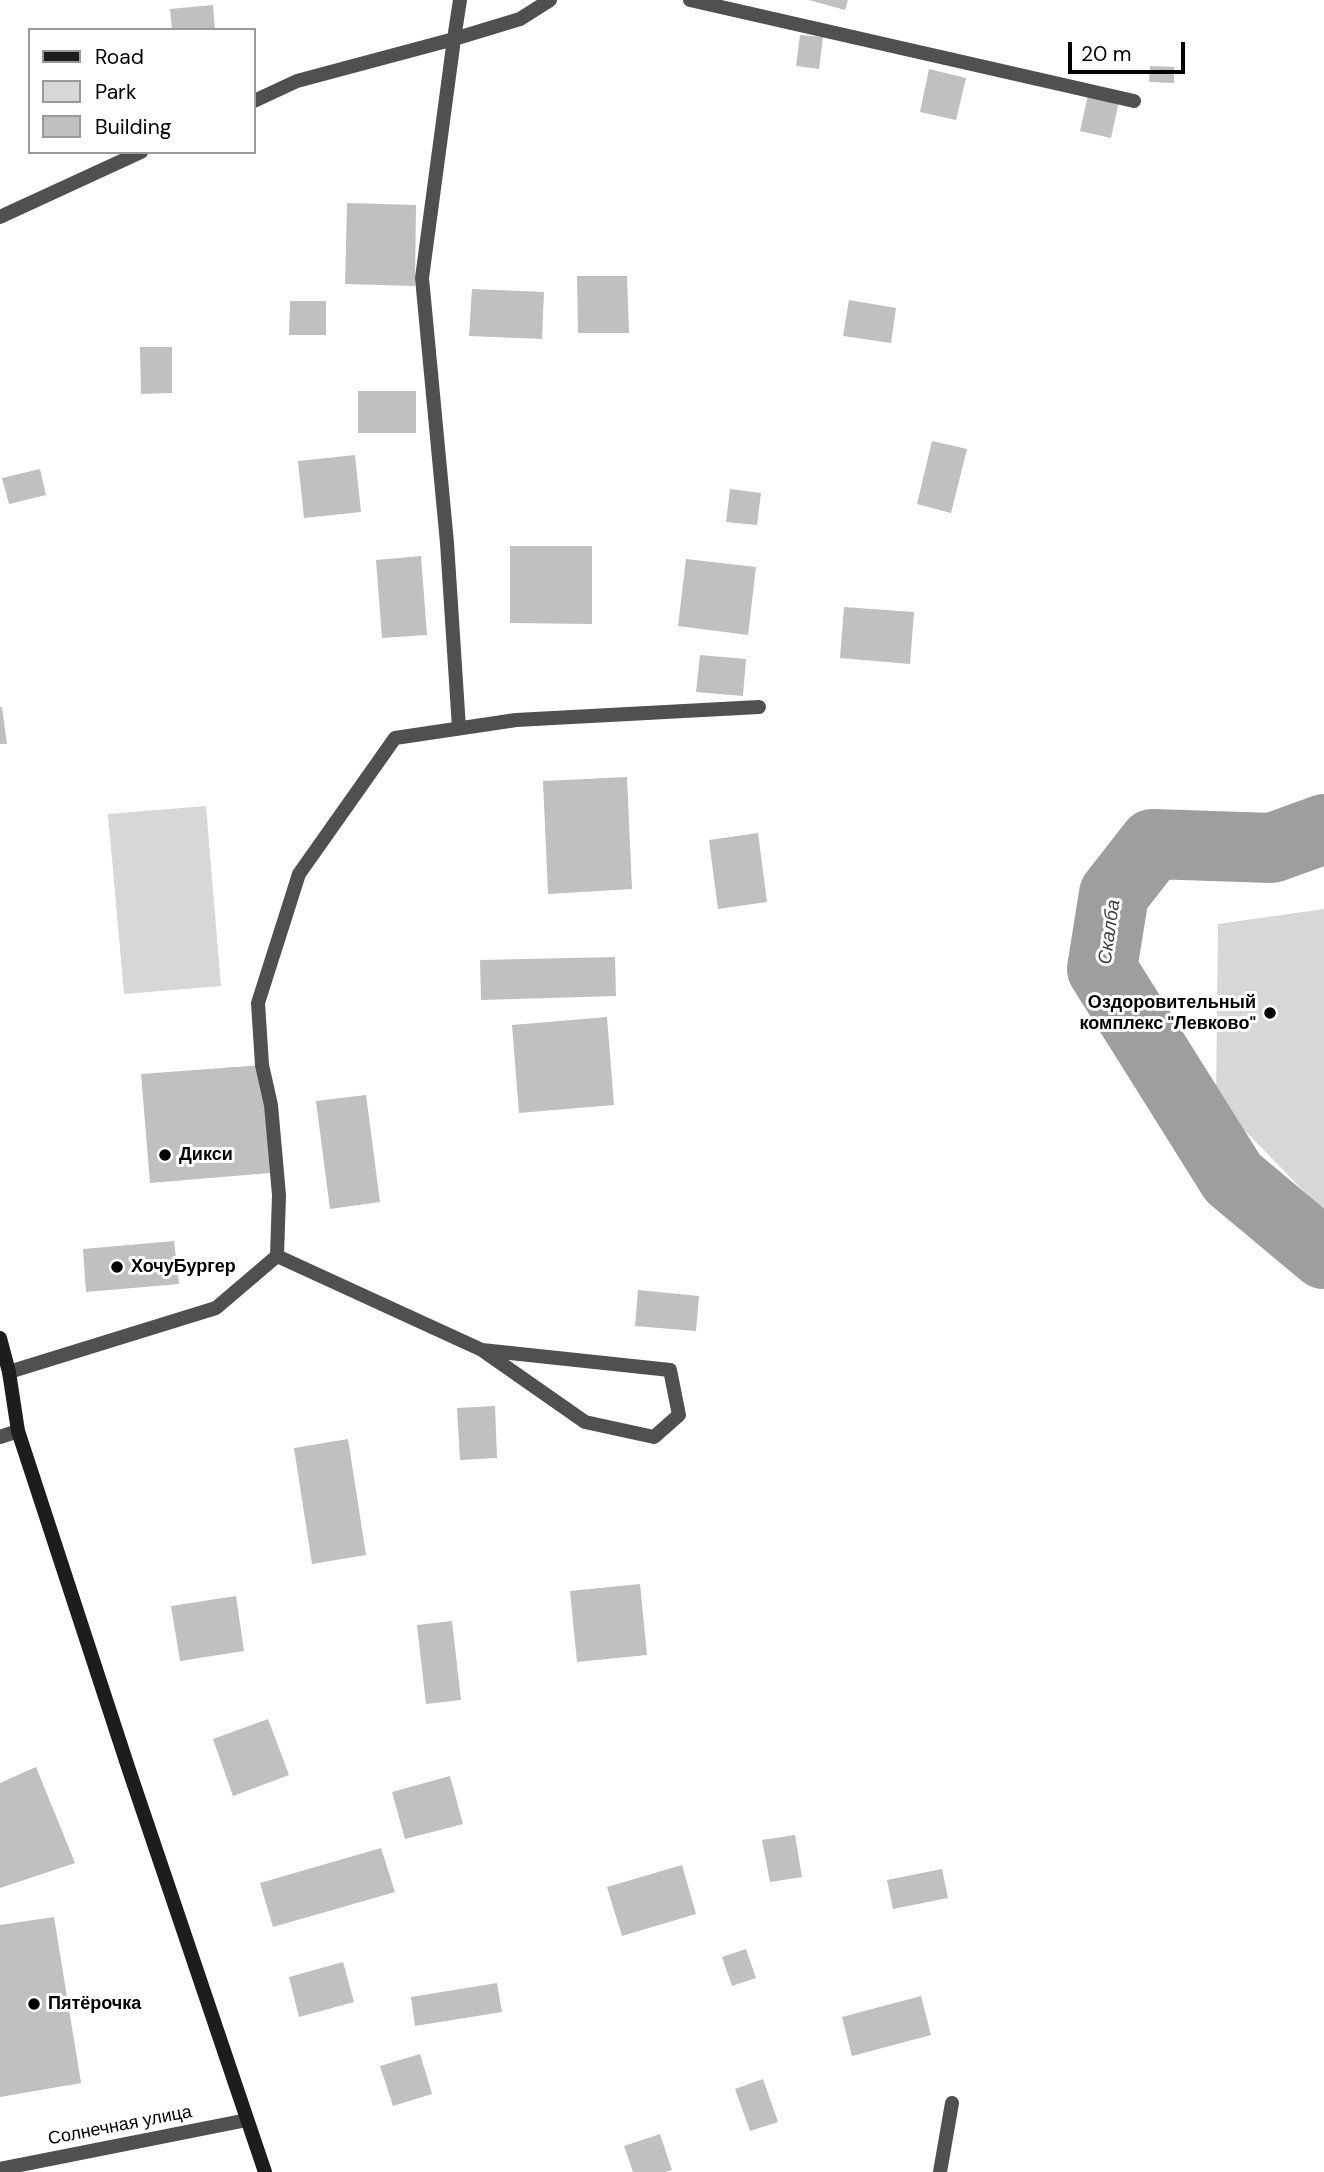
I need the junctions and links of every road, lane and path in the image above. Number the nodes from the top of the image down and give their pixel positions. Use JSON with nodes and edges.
{"nodes":[{"id":1,"x":460,"y":0,"type":"edge"},
{"id":2,"x":550,"y":0,"type":"edge"},
{"id":3,"x":690,"y":0,"type":"edge"},
{"id":4,"x":454,"y":39,"type":"junction"},
{"id":5,"x":256,"y":100,"type":"edge"},
{"id":6,"x":1134,"y":101,"type":"dead end"},
{"id":7,"x":137,"y":154,"type":"edge"},
{"id":8,"x":0,"y":217,"type":"edge"},
{"id":9,"x":759,"y":707,"type":"dead end"},
{"id":10,"x":459,"y":729,"type":"junction"},
{"id":11,"x":277,"y":1256,"type":"junction"},
{"id":12,"x":0,"y":1338,"type":"edge"},
{"id":13,"x":482,"y":1350,"type":"junction"},
{"id":14,"x":9,"y":1372,"type":"junction"},
{"id":15,"x":18,"y":1431,"type":"junction"},
{"id":16,"x":0,"y":1437,"type":"edge"},
{"id":17,"x":952,"y":2103,"type":"dead end"},
{"id":18,"x":247,"y":2120,"type":"junction"},
{"id":19,"x":0,"y":2169,"type":"edge"},
{"id":20,"x":265,"y":2172,"type":"edge"},
{"id":21,"x":940,"y":2172,"type":"edge"}],
"edges":[{"from":1,"to":4,"type":"street"},
{"from":2,"to":4,"type":"street"},
{"from":3,"to":6,"type":"street"},
{"from":4,"to":5,"type":"street"},
{"from":4,"to":10,"type":"street"},
{"from":7,"to":8,"type":"street"},
{"from":9,"to":10,"type":"street"},
{"from":10,"to":11,"type":"street"},
{"from":11,"to":13,"type":"street"},
{"from":11,"to":14,"type":"street"},
{"from":12,"to":14,"type":"street"},
{"from":13,"to":13,"type":"street"},
{"from":14,"to":15,"type":"street"},
{"from":15,"to":16,"type":"street"},
{"from":15,"to":18,"type":"street"},
{"from":17,"to":21,"type":"street"},
{"from":18,"to":19,"type":"street","name":"Солнечная улица"},
{"from":18,"to":20,"type":"street"}]}
